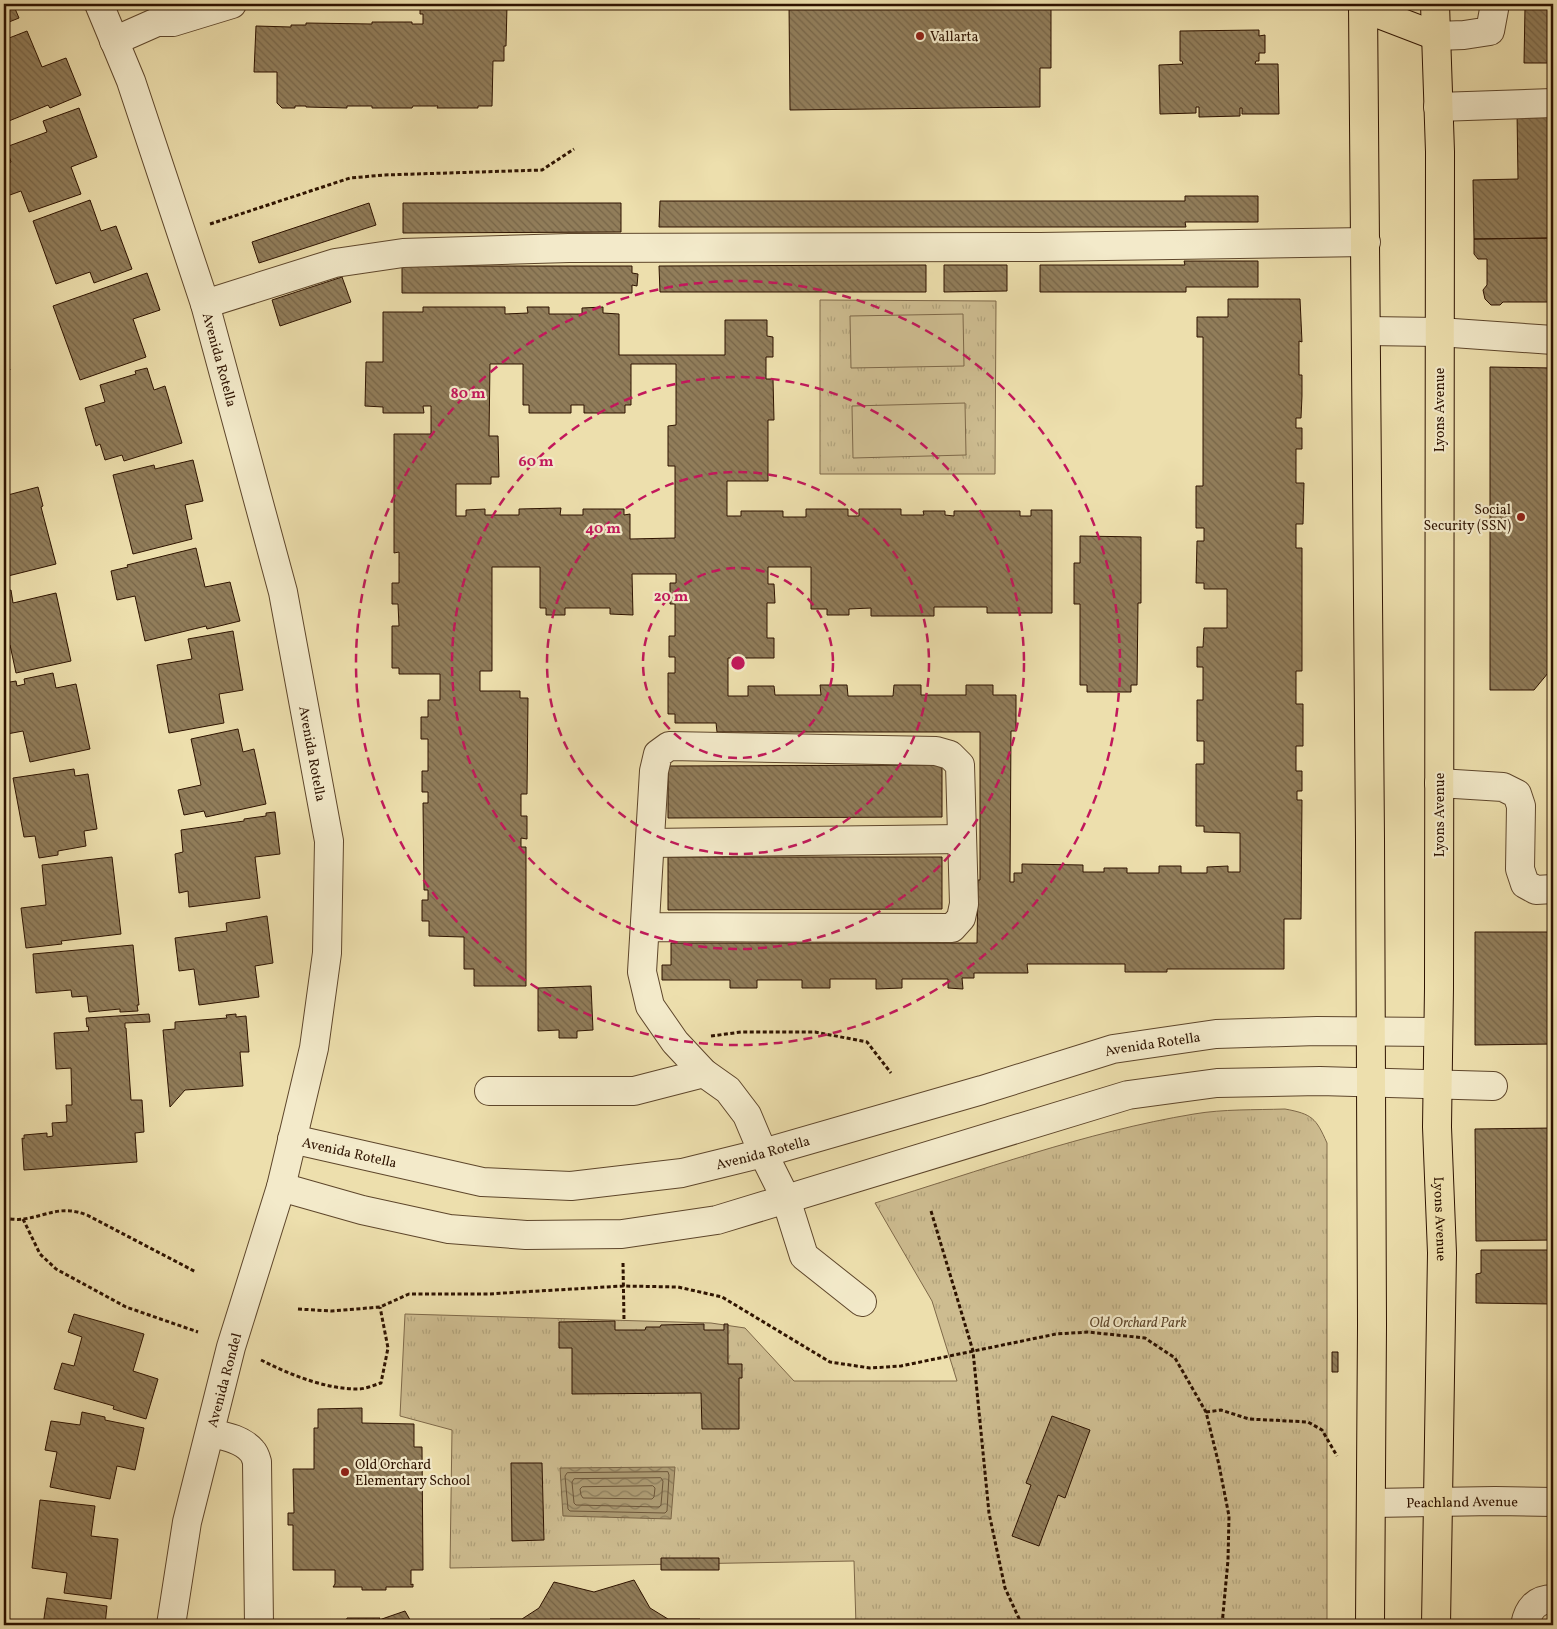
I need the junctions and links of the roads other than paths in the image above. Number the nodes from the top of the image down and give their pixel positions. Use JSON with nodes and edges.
{"nodes":[{"id":1,"x":99,"y":4,"type":"edge"},
{"id":2,"x":232,"y":4,"type":"edge"},
{"id":3,"x":1435,"y":4,"type":"edge"},
{"id":4,"x":1495,"y":4,"type":"edge"},
{"id":5,"x":1363,"y":6,"type":"edge"},
{"id":6,"x":170,"y":13,"type":"edge"},
{"id":7,"x":1436,"y":36,"type":"junction"},
{"id":8,"x":114,"y":41,"type":"junction"},
{"id":9,"x":1553,"y":103,"type":"edge"},
{"id":10,"x":1438,"y":106,"type":"junction"},
{"id":11,"x":1366,"y":242,"type":"junction"},
{"id":12,"x":205,"y":304,"type":"junction"},
{"id":13,"x":1367,"y":331,"type":"junction"},
{"id":14,"x":1439,"y":332,"type":"junction"},
{"id":15,"x":1553,"y":340,"type":"edge"},
{"id":16,"x":1439,"y":783,"type":"junction"},
{"id":17,"x":962,"y":840,"type":"junction"},
{"id":18,"x":650,"y":843,"type":"junction"},
{"id":19,"x":1553,"y":890,"type":"edge"},
{"id":20,"x":645,"y":927,"type":"junction"},
{"id":21,"x":1370,"y":1032,"type":"junction"},
{"id":22,"x":1438,"y":1032,"type":"junction"},
{"id":23,"x":704,"y":1073,"type":"junction"},
{"id":24,"x":1370,"y":1082,"type":"junction"},
{"id":25,"x":1438,"y":1084,"type":"junction"},
{"id":26,"x":1493,"y":1086,"type":"dead end"},
{"id":27,"x":489,"y":1090,"type":"dead end"},
{"id":28,"x":292,"y":1139,"type":"junction"},
{"id":29,"x":763,"y":1153,"type":"junction"},
{"id":30,"x":281,"y":1187,"type":"junction"},
{"id":31,"x":786,"y":1199,"type":"junction"},
{"id":32,"x":862,"y":1302,"type":"dead end"},
{"id":33,"x":210,"y":1433,"type":"junction"},
{"id":34,"x":1437,"y":1502,"type":"junction"},
{"id":35,"x":1553,"y":1502,"type":"edge"},
{"id":36,"x":1372,"y":1503,"type":"junction"},
{"id":37,"x":1553,"y":1599,"type":"edge"},
{"id":38,"x":171,"y":1625,"type":"edge"},
{"id":39,"x":259,"y":1625,"type":"edge"},
{"id":40,"x":1370,"y":1625,"type":"edge"},
{"id":41,"x":1436,"y":1625,"type":"edge"},
{"id":42,"x":1525,"y":1625,"type":"edge"}],
"edges":[{"from":1,"to":8,"type":"street","name":"Avenida Rotella"},
{"from":2,"to":6,"type":"street"},
{"from":3,"to":7,"type":"main road","name":"Lyons Avenue"},
{"from":4,"to":7,"type":"street"},
{"from":5,"to":7,"type":"main road"},
{"from":5,"to":11,"type":"main road"},
{"from":6,"to":8,"type":"street"},
{"from":7,"to":10,"type":"main road","name":"Lyons Avenue"},
{"from":8,"to":12,"type":"street","name":"Avenida Rotella"},
{"from":9,"to":10,"type":"street"},
{"from":10,"to":14,"type":"main road","name":"Lyons Avenue"},
{"from":11,"to":12,"type":"street"},
{"from":11,"to":13,"type":"main road"},
{"from":12,"to":28,"type":"street","name":"Avenida Rotella"},
{"from":13,"to":14,"type":"street"},
{"from":13,"to":21,"type":"main road"},
{"from":14,"to":15,"type":"street"},
{"from":14,"to":16,"type":"main road","name":"Lyons Avenue"},
{"from":16,"to":19,"type":"street"},
{"from":16,"to":22,"type":"main road","name":"Lyons Avenue"},
{"from":17,"to":18,"type":"street"},
{"from":17,"to":18,"type":"street"},
{"from":17,"to":20,"type":"street"},
{"from":18,"to":20,"type":"street"},
{"from":20,"to":23,"type":"street"},
{"from":21,"to":22,"type":"street","name":"Avenida Rotella"},
{"from":21,"to":24,"type":"main road"},
{"from":21,"to":29,"type":"street","name":"Avenida Rotella"},
{"from":22,"to":25,"type":"main road","name":"Lyons Avenue"},
{"from":23,"to":27,"type":"street"},
{"from":23,"to":29,"type":"street"},
{"from":24,"to":25,"type":"street"},
{"from":24,"to":31,"type":"street"},
{"from":24,"to":36,"type":"main road"},
{"from":25,"to":26,"type":"street"},
{"from":25,"to":34,"type":"main road","name":"Lyons Avenue"},
{"from":28,"to":29,"type":"street","name":"Avenida Rotella"},
{"from":28,"to":30,"type":"street","name":"Avenida Rondel"},
{"from":29,"to":31,"type":"street"},
{"from":30,"to":31,"type":"street"},
{"from":30,"to":33,"type":"street","name":"Avenida Rondel"},
{"from":31,"to":32,"type":"street"},
{"from":33,"to":38,"type":"street","name":"Avenida Rondel"},
{"from":33,"to":39,"type":"street"},
{"from":34,"to":35,"type":"street","name":"Peachland Avenue"},
{"from":34,"to":36,"type":"street","name":"Peachland Avenue"},
{"from":34,"to":41,"type":"main road","name":"Lyons Avenue"},
{"from":36,"to":40,"type":"main road"},
{"from":37,"to":42,"type":"street"}]}
